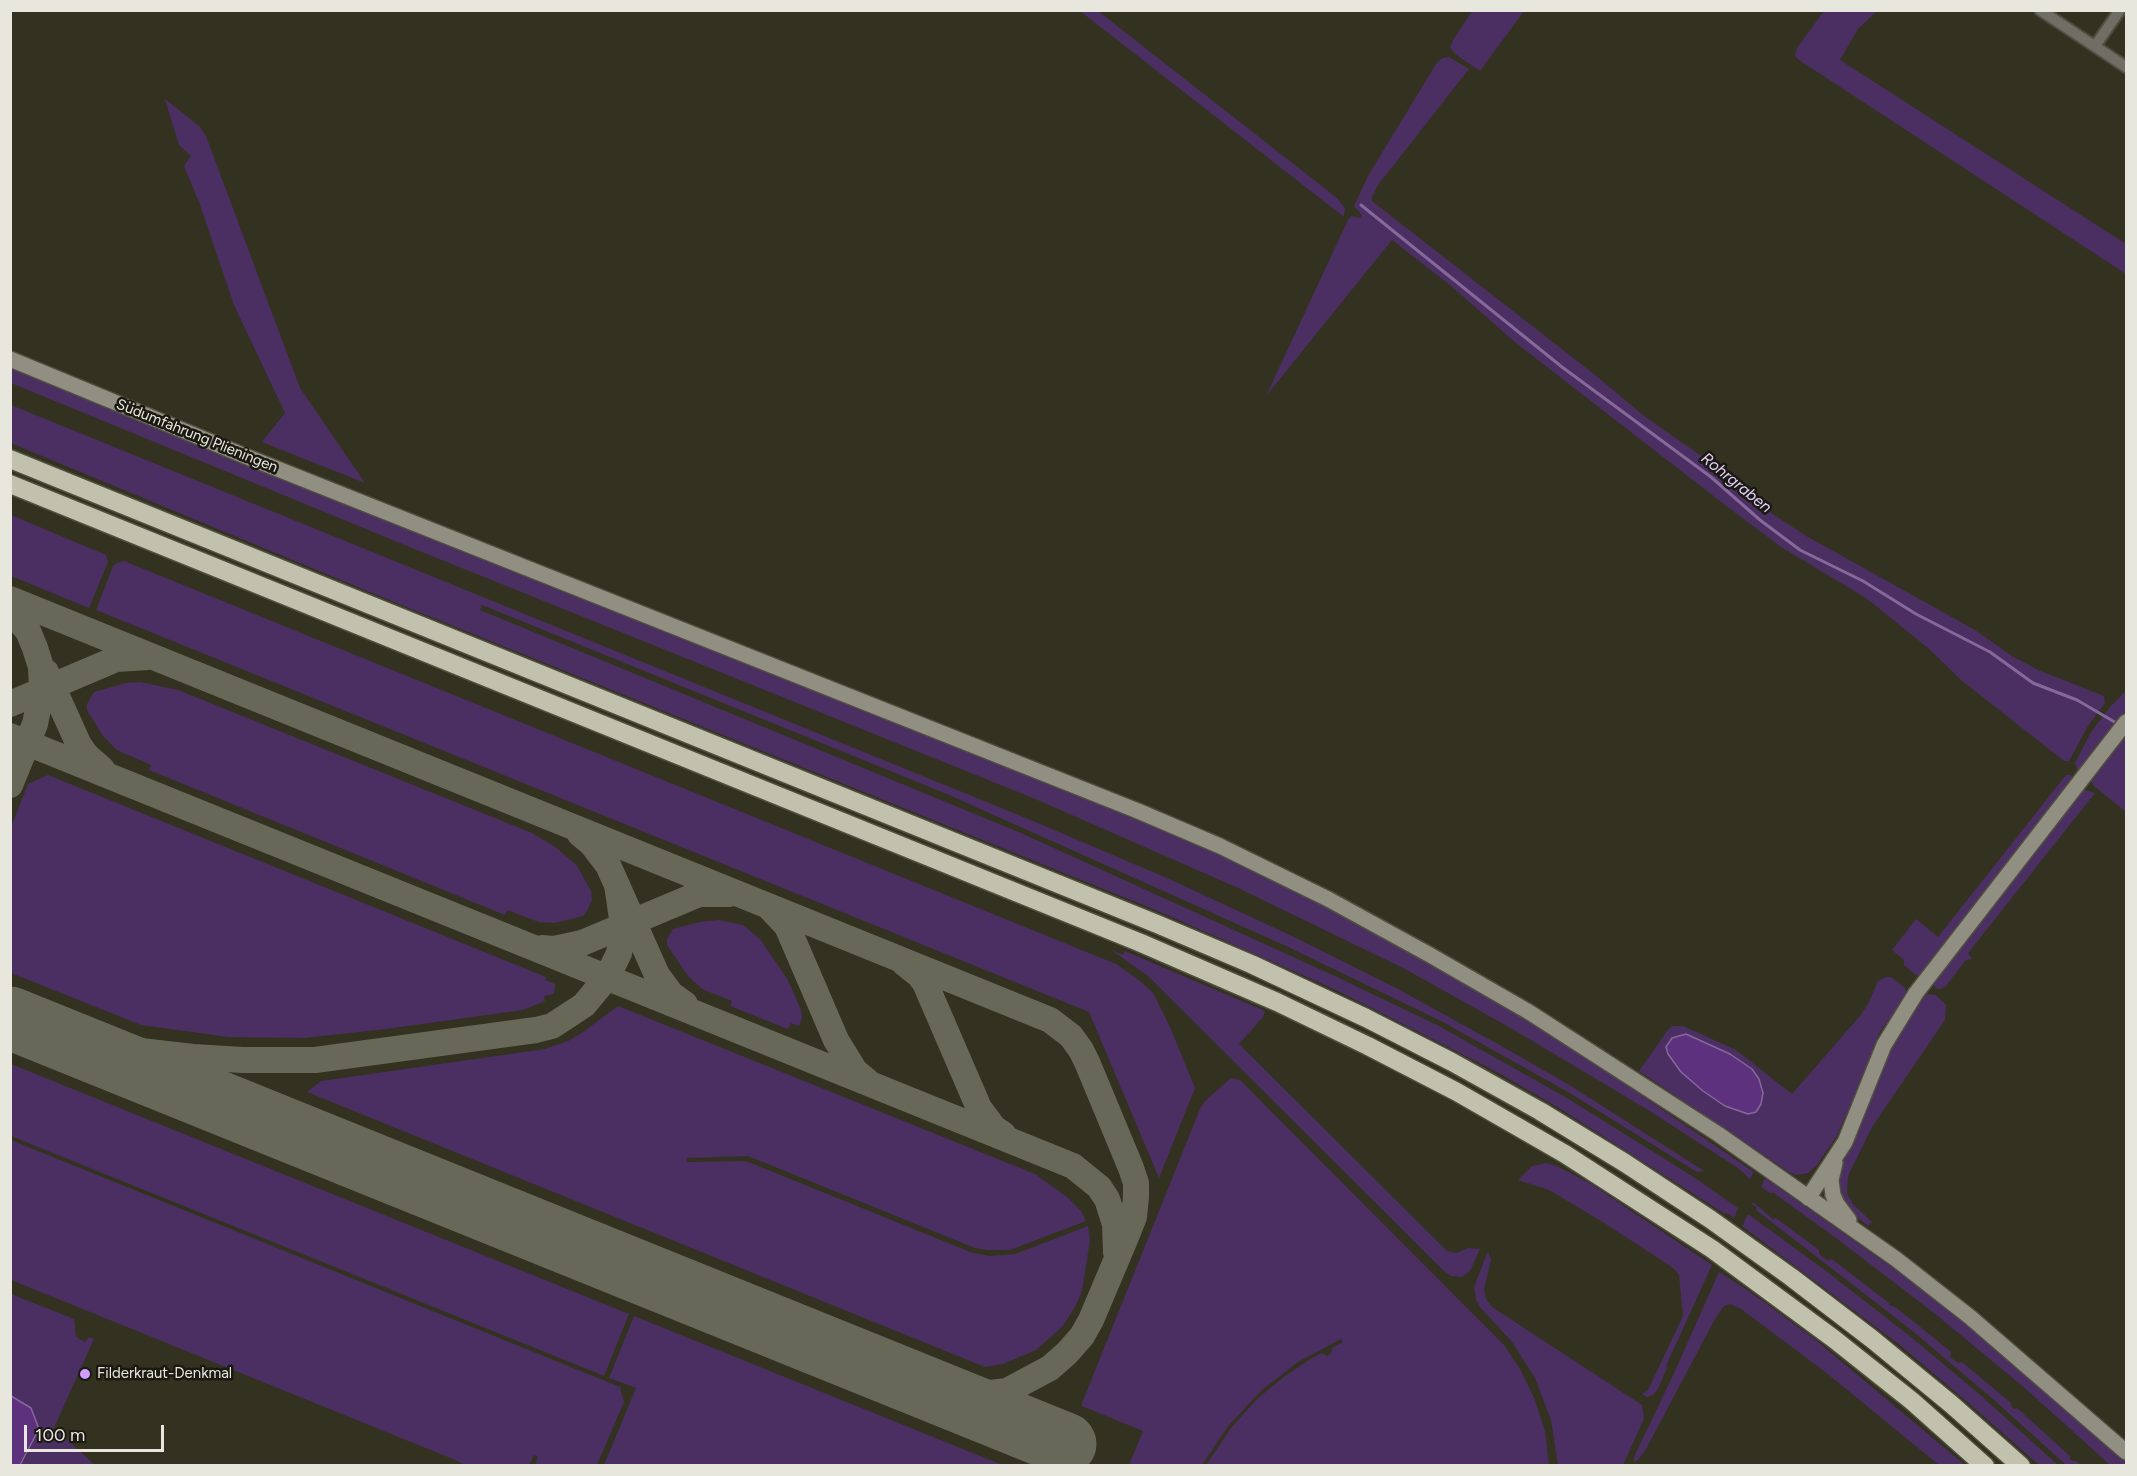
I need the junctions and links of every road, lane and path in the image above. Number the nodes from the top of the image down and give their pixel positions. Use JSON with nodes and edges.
{"nodes":[{"id":1,"x":2040,"y":10,"type":"edge"},
{"id":2,"x":2120,"y":10,"type":"edge"},
{"id":3,"x":2095,"y":46,"type":"junction"},
{"id":4,"x":2127,"y":67,"type":"edge"},
{"id":5,"x":10,"y":359,"type":"edge"},
{"id":6,"x":10,"y":459,"type":"edge"},
{"id":7,"x":10,"y":484,"type":"edge"},
{"id":8,"x":2127,"y":722,"type":"edge"},
{"id":9,"x":1838,"y":1155,"type":"junction"},
{"id":10,"x":1808,"y":1198,"type":"junction"},
{"id":11,"x":1861,"y":1234,"type":"junction"},
{"id":12,"x":2127,"y":1452,"type":"edge"},
{"id":13,"x":1985,"y":1466,"type":"edge"},
{"id":14,"x":2021,"y":1466,"type":"edge"}],
"edges":[{"from":1,"to":3,"type":"street"},
{"from":2,"to":3,"type":"street"},
{"from":3,"to":4,"type":"street"},
{"from":5,"to":10,"type":"main road","name":"Südumfahrung Plieningen"},
{"from":6,"to":14,"type":"highway"},
{"from":7,"to":13,"type":"highway"},
{"from":8,"to":9,"type":"main road"},
{"from":9,"to":10,"type":"main road"},
{"from":9,"to":11,"type":"main road"},
{"from":10,"to":11,"type":"main road","name":"Südumfahrung Plieningen"},
{"from":11,"to":12,"type":"main road"}]}
